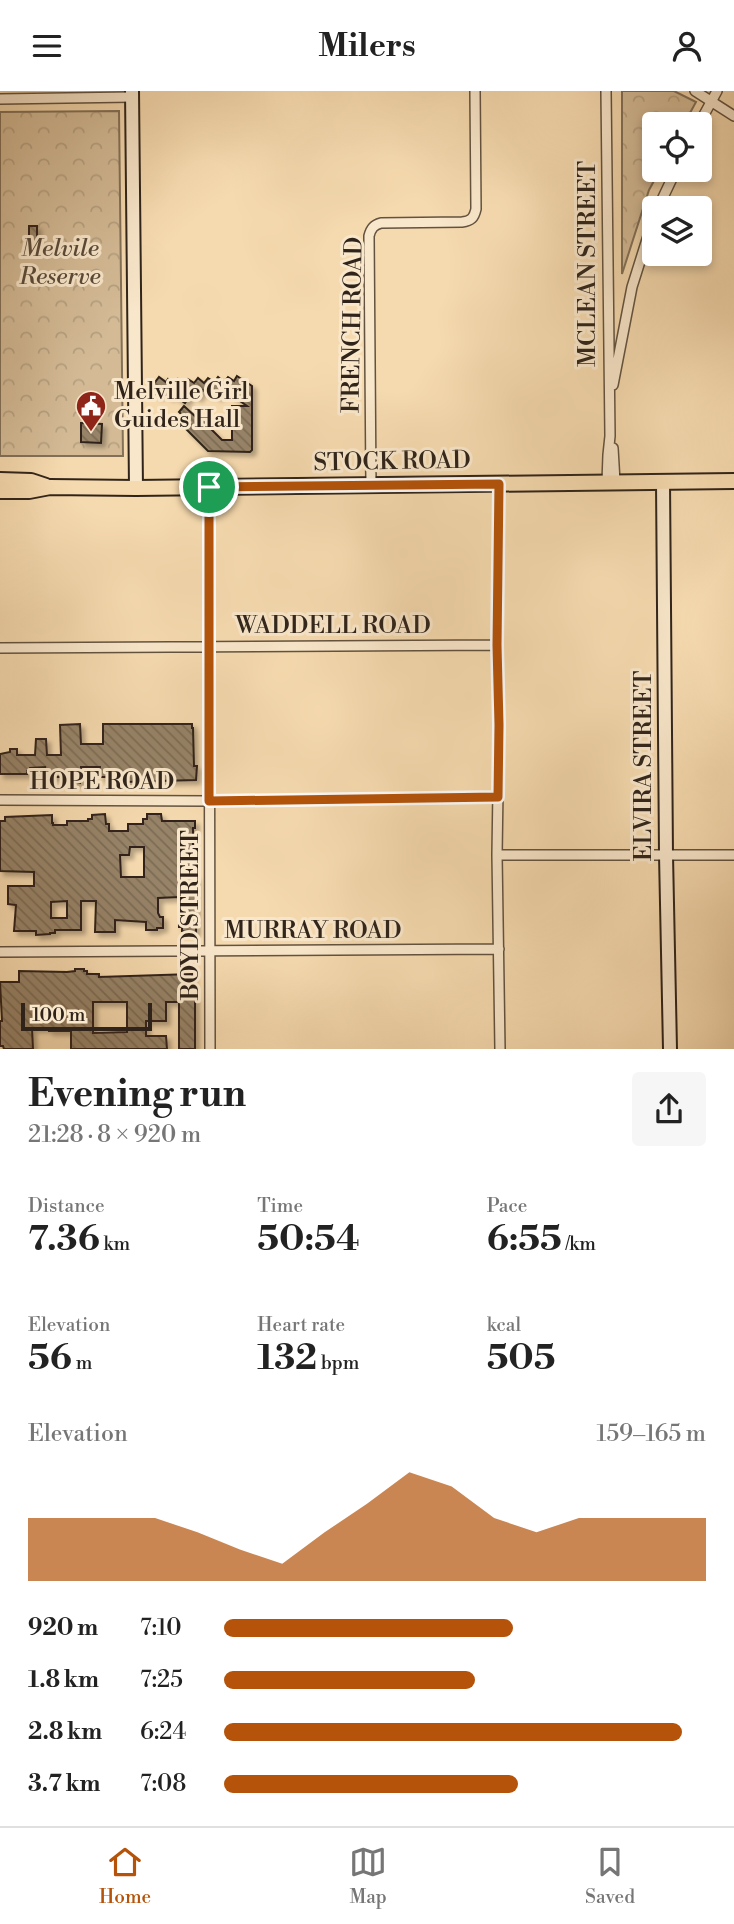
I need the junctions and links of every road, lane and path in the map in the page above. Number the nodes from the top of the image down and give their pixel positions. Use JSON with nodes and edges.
{"nodes":[{"id":1,"x":475,"y":91,"type":"edge"},
{"id":2,"x":606,"y":91,"type":"edge"},
{"id":3,"x":695,"y":91,"type":"edge"},
{"id":4,"x":717,"y":91,"type":"edge"},
{"id":5,"x":132,"y":94,"type":"edge"},
{"id":6,"x":0,"y":99,"type":"edge"},
{"id":7,"x":710,"y":101,"type":"junction"},
{"id":8,"x":705,"y":112,"type":"edge"},
{"id":9,"x":734,"y":116,"type":"edge"},
{"id":10,"x":642,"y":255,"type":"edge"},
{"id":11,"x":610,"y":398,"type":"junction"},
{"id":12,"x":0,"y":481,"type":"edge"},
{"id":13,"x":734,"y":481,"type":"edge"},
{"id":14,"x":611,"y":482,"type":"junction"},
{"id":15,"x":663,"y":482,"type":"junction"},
{"id":16,"x":499,"y":484,"type":"junction"},
{"id":17,"x":371,"y":486,"type":"junction"},
{"id":18,"x":50,"y":487,"type":"junction"},
{"id":19,"x":209,"y":487,"type":"junction"},
{"id":20,"x":136,"y":488,"type":"junction"},
{"id":21,"x":0,"y":491,"type":"edge"},
{"id":22,"x":497,"y":645,"type":"junction"},
{"id":23,"x":209,"y":646,"type":"junction"},
{"id":24,"x":0,"y":647,"type":"edge"},
{"id":25,"x":498,"y":797,"type":"junction"},
{"id":26,"x":0,"y":800,"type":"edge"},
{"id":27,"x":209,"y":801,"type":"junction"},
{"id":28,"x":497,"y":855,"type":"junction"},
{"id":29,"x":666,"y":855,"type":"junction"},
{"id":30,"x":734,"y":855,"type":"edge"},
{"id":31,"x":499,"y":949,"type":"junction"},
{"id":32,"x":210,"y":951,"type":"junction"},
{"id":33,"x":0,"y":952,"type":"edge"},
{"id":34,"x":210,"y":1049,"type":"edge"},
{"id":35,"x":499,"y":1049,"type":"edge"},
{"id":36,"x":670,"y":1049,"type":"edge"}],
"edges":[{"from":1,"to":17,"type":"street","name":"FRENCH ROAD"},
{"from":2,"to":11,"type":"street","name":"MCLEAN STREET"},
{"from":3,"to":7,"type":"street"},
{"from":4,"to":7,"type":"street"},
{"from":5,"to":6,"type":"street"},
{"from":5,"to":20,"type":"street"},
{"from":7,"to":8,"type":"street"},
{"from":7,"to":9,"type":"street"},
{"from":10,"to":11,"type":"street"},
{"from":11,"to":14,"type":"street","name":"MCLEAN STREET"},
{"from":12,"to":18,"type":"main road","name":"STOCK ROAD"},
{"from":13,"to":15,"type":"main road","name":"STOCK ROAD"},
{"from":14,"to":15,"type":"main road","name":"STOCK ROAD"},
{"from":14,"to":16,"type":"main road","name":"STOCK ROAD"},
{"from":15,"to":29,"type":"street","name":"ELVIRA STREET"},
{"from":16,"to":17,"type":"main road","name":"STOCK ROAD"},
{"from":16,"to":22,"type":"street"},
{"from":17,"to":19,"type":"main road","name":"STOCK ROAD"},
{"from":18,"to":20,"type":"main road","name":"STOCK ROAD"},
{"from":18,"to":21,"type":"main road","name":"STOCK ROAD"},
{"from":19,"to":20,"type":"main road","name":"STOCK ROAD"},
{"from":19,"to":23,"type":"street","name":"BOYD STREET"},
{"from":22,"to":23,"type":"street","name":"WADDELL ROAD"},
{"from":22,"to":25,"type":"street"},
{"from":23,"to":24,"type":"street","name":"WADDELL ROAD"},
{"from":23,"to":27,"type":"street","name":"BOYD STREET"},
{"from":25,"to":27,"type":"street","name":"HOPE ROAD"},
{"from":25,"to":28,"type":"street"},
{"from":26,"to":27,"type":"street","name":"HOPE ROAD"},
{"from":27,"to":32,"type":"street","name":"BOYD STREET"},
{"from":28,"to":29,"type":"street"},
{"from":28,"to":31,"type":"street"},
{"from":29,"to":30,"type":"street"},
{"from":29,"to":36,"type":"street","name":"ELVIRA STREET"},
{"from":31,"to":32,"type":"street","name":"MURRAY ROAD"},
{"from":31,"to":35,"type":"street"},
{"from":32,"to":33,"type":"street","name":"MURRAY ROAD"},
{"from":32,"to":34,"type":"street","name":"BOYD STREET"}]}
